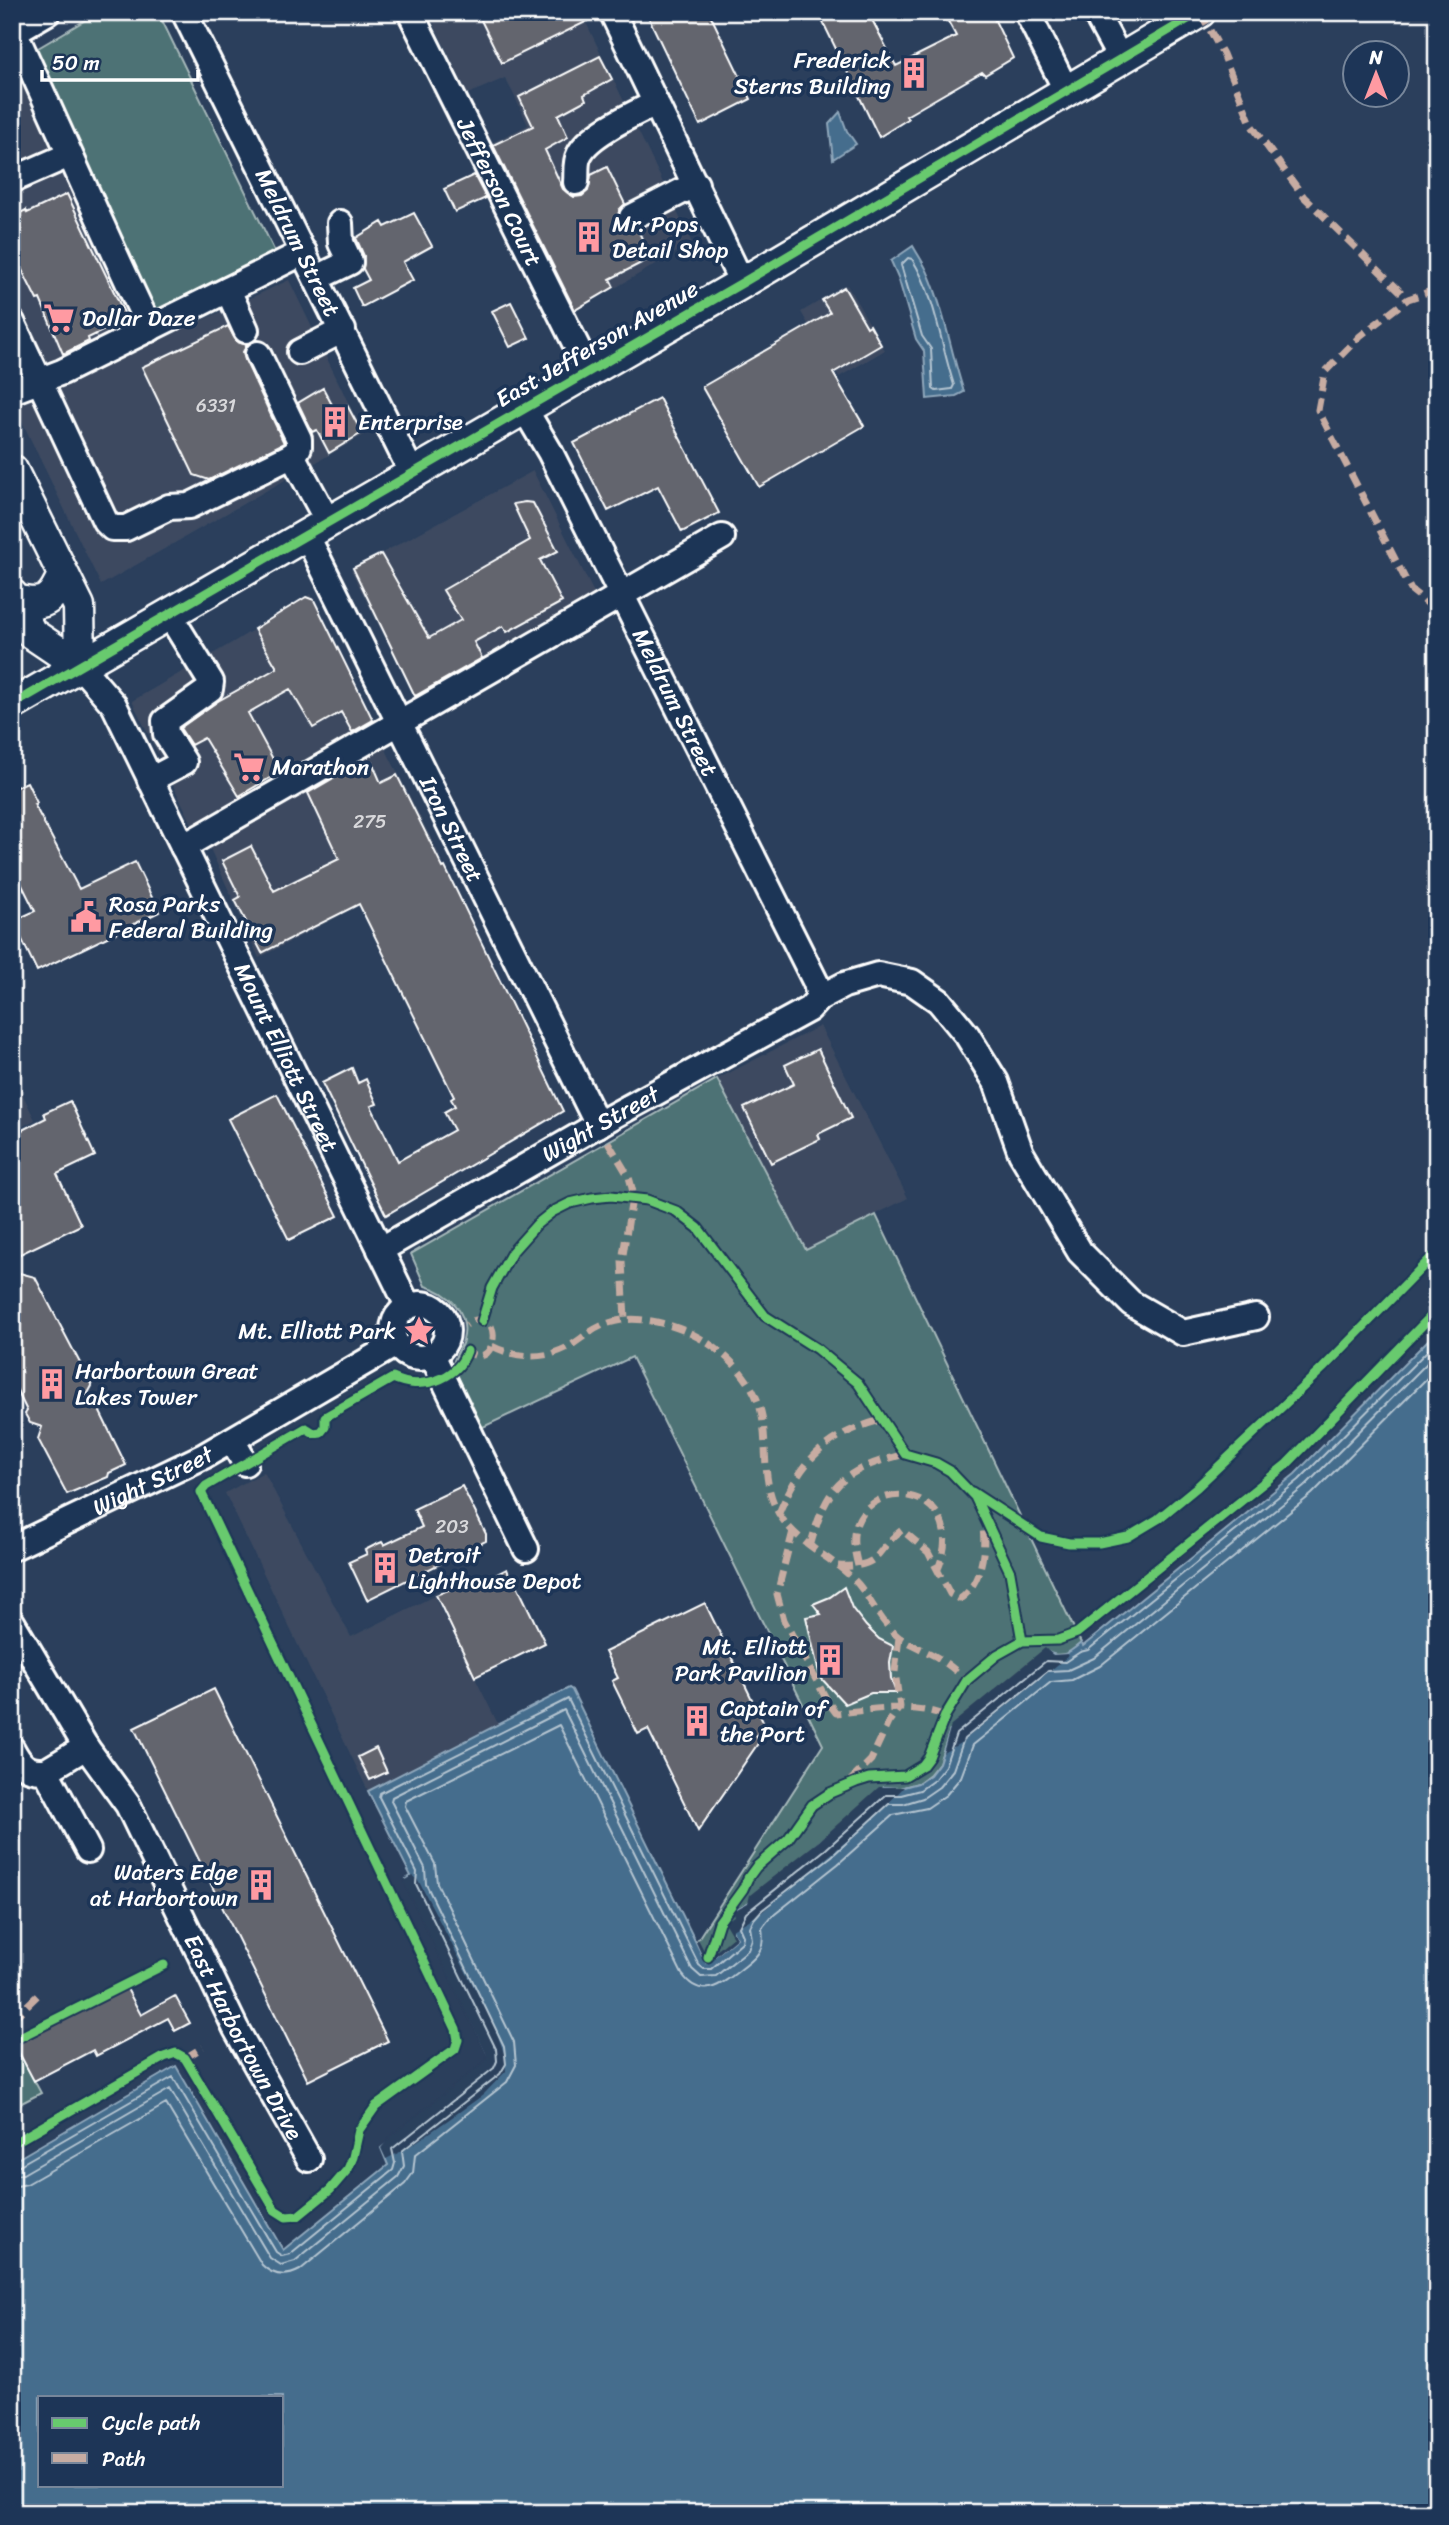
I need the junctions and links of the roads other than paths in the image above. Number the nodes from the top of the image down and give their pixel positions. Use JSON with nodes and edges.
{"nodes":[{"id":1,"x":48,"y":12,"type":"edge"},
{"id":2,"x":184,"y":12,"type":"edge"},
{"id":3,"x":410,"y":12,"type":"edge"},
{"id":4,"x":612,"y":12,"type":"edge"},
{"id":5,"x":1027,"y":12,"type":"edge"},
{"id":6,"x":1096,"y":12,"type":"edge"},
{"id":7,"x":1187,"y":16,"type":"edge"},
{"id":8,"x":13,"y":31,"type":"edge"},
{"id":9,"x":1121,"y":60,"type":"junction"},
{"id":10,"x":1067,"y":92,"type":"junction"},
{"id":11,"x":656,"y":103,"type":"junction"},
{"id":12,"x":69,"y":155,"type":"junction"},
{"id":13,"x":583,"y":171,"type":"dead end"},
{"id":14,"x":12,"y":180,"type":"edge"},
{"id":15,"x":695,"y":184,"type":"junction"},
{"id":16,"x":632,"y":217,"type":"dead end"},
{"id":17,"x":340,"y":223,"type":"dead end"},
{"id":18,"x":304,"y":252,"type":"junction"},
{"id":19,"x":317,"y":278,"type":"junction"},
{"id":20,"x":742,"y":283,"type":"junction"},
{"id":21,"x":228,"y":290,"type":"junction"},
{"id":22,"x":12,"y":322,"type":"edge"},
{"id":23,"x":150,"y":329,"type":"junction"},
{"id":24,"x":246,"y":330,"type":"dead end"},
{"id":25,"x":343,"y":330,"type":"junction"},
{"id":26,"x":300,"y":352,"type":"dead end"},
{"id":27,"x":258,"y":354,"type":"dead end"},
{"id":28,"x":589,"y":371,"type":"junction"},
{"id":29,"x":40,"y":380,"type":"junction"},
{"id":30,"x":12,"y":391,"type":"edge"},
{"id":31,"x":524,"y":408,"type":"junction"},
{"id":32,"x":292,"y":455,"type":"junction"},
{"id":33,"x":12,"y":470,"type":"edge"},
{"id":34,"x":412,"y":473,"type":"junction"},
{"id":35,"x":317,"y":528,"type":"junction"},
{"id":36,"x":722,"y":537,"type":"dead end"},
{"id":37,"x":64,"y":575,"type":"junction"},
{"id":38,"x":621,"y":595,"type":"junction"},
{"id":39,"x":14,"y":597,"type":"edge"},
{"id":40,"x":169,"y":614,"type":"junction"},
{"id":41,"x":80,"y":666,"type":"junction"},
{"id":42,"x":12,"y":705,"type":"edge"},
{"id":43,"x":401,"y":721,"type":"junction"},
{"id":44,"x":150,"y":780,"type":"junction"},
{"id":45,"x":183,"y":847,"type":"junction"},
{"id":46,"x":818,"y":998,"type":"junction"},
{"id":47,"x":598,"y":1125,"type":"junction"},
{"id":48,"x":380,"y":1250,"type":"junction"},
{"id":49,"x":408,"y":1306,"type":"junction"},
{"id":50,"x":1256,"y":1317,"type":"dead end"},
{"id":51,"x":396,"y":1344,"type":"junction"},
{"id":52,"x":432,"y":1355,"type":"junction"},
{"id":53,"x":232,"y":1440,"type":"junction"},
{"id":54,"x":244,"y":1463,"type":"dead end"},
{"id":55,"x":12,"y":1548,"type":"edge"},
{"id":56,"x":526,"y":1549,"type":"dead end"},
{"id":57,"x":13,"y":1624,"type":"edge"},
{"id":58,"x":86,"y":1747,"type":"junction"},
{"id":59,"x":12,"y":1749,"type":"edge"},
{"id":60,"x":46,"y":1771,"type":"junction"},
{"id":61,"x":88,"y":1850,"type":"dead end"},
{"id":62,"x":309,"y":2159,"type":"dead end"}],
"edges":[{"from":1,"to":8,"type":"street"},
{"from":2,"to":18,"type":"street","name":"Meldrum Street"},
{"from":3,"to":28,"type":"street","name":"Jefferson Court"},
{"from":4,"to":11,"type":"street"},
{"from":5,"to":10,"type":"street"},
{"from":6,"to":9,"type":"street"},
{"from":7,"to":9,"type":"main road","name":"East Jefferson Avenue"},
{"from":8,"to":12,"type":"street"},
{"from":9,"to":10,"type":"main road","name":"East Jefferson Avenue"},
{"from":10,"to":20,"type":"main road","name":"East Jefferson Avenue"},
{"from":11,"to":13,"type":"street"},
{"from":11,"to":15,"type":"street"},
{"from":12,"to":14,"type":"street"},
{"from":12,"to":23,"type":"street"},
{"from":15,"to":16,"type":"street"},
{"from":15,"to":20,"type":"street"},
{"from":17,"to":19,"type":"street"},
{"from":18,"to":19,"type":"street","name":"Meldrum Street"},
{"from":18,"to":21,"type":"street"},
{"from":19,"to":25,"type":"street","name":"Meldrum Street"},
{"from":20,"to":28,"type":"main road","name":"East Jefferson Avenue"},
{"from":21,"to":23,"type":"street"},
{"from":21,"to":24,"type":"street"},
{"from":22,"to":29,"type":"street"},
{"from":23,"to":29,"type":"street"},
{"from":25,"to":26,"type":"street"},
{"from":25,"to":34,"type":"street","name":"Meldrum Street"},
{"from":27,"to":32,"type":"street"},
{"from":28,"to":31,"type":"main road","name":"East Jefferson Avenue"},
{"from":29,"to":30,"type":"street"},
{"from":29,"to":32,"type":"street"},
{"from":31,"to":34,"type":"main road","name":"East Jefferson Avenue"},
{"from":31,"to":38,"type":"street","name":"Meldrum Street"},
{"from":32,"to":35,"type":"street","name":"Iron Street"},
{"from":33,"to":37,"type":"main road"},
{"from":34,"to":35,"type":"main road","name":"East Jefferson Avenue"},
{"from":35,"to":40,"type":"main road","name":"East Jefferson Avenue"},
{"from":35,"to":43,"type":"street","name":"Iron Street"},
{"from":36,"to":38,"type":"street"},
{"from":37,"to":39,"type":"main road"},
{"from":37,"to":41,"type":"main road"},
{"from":38,"to":43,"type":"street"},
{"from":38,"to":46,"type":"street","name":"Meldrum Street"},
{"from":39,"to":41,"type":"main road","name":"Mount Elliott Street"},
{"from":40,"to":41,"type":"main road","name":"East Jefferson Avenue"},
{"from":40,"to":44,"type":"street"},
{"from":41,"to":42,"type":"main road","name":"East Jefferson Avenue"},
{"from":41,"to":44,"type":"street","name":"Mount Elliott Street"},
{"from":43,"to":45,"type":"street"},
{"from":43,"to":47,"type":"street","name":"Iron Street"},
{"from":44,"to":45,"type":"street","name":"Mount Elliott Street"},
{"from":45,"to":48,"type":"street","name":"Mount Elliott Street"},
{"from":46,"to":47,"type":"street","name":"Wight Street"},
{"from":46,"to":50,"type":"street","name":"Wight Street"},
{"from":47,"to":48,"type":"street","name":"Wight Street"},
{"from":48,"to":49,"type":"street","name":"Mount Elliott Street"},
{"from":49,"to":51,"type":"street"},
{"from":49,"to":52,"type":"street"},
{"from":51,"to":52,"type":"street"},
{"from":51,"to":53,"type":"street","name":"Wight Street"},
{"from":52,"to":56,"type":"street"},
{"from":53,"to":54,"type":"street"},
{"from":53,"to":55,"type":"street","name":"Wight Street"},
{"from":57,"to":58,"type":"street","name":"East Harbortown Drive"},
{"from":58,"to":60,"type":"street"},
{"from":58,"to":62,"type":"street","name":"East Harbortown Drive"},
{"from":59,"to":60,"type":"street"},
{"from":60,"to":61,"type":"street"}]}
